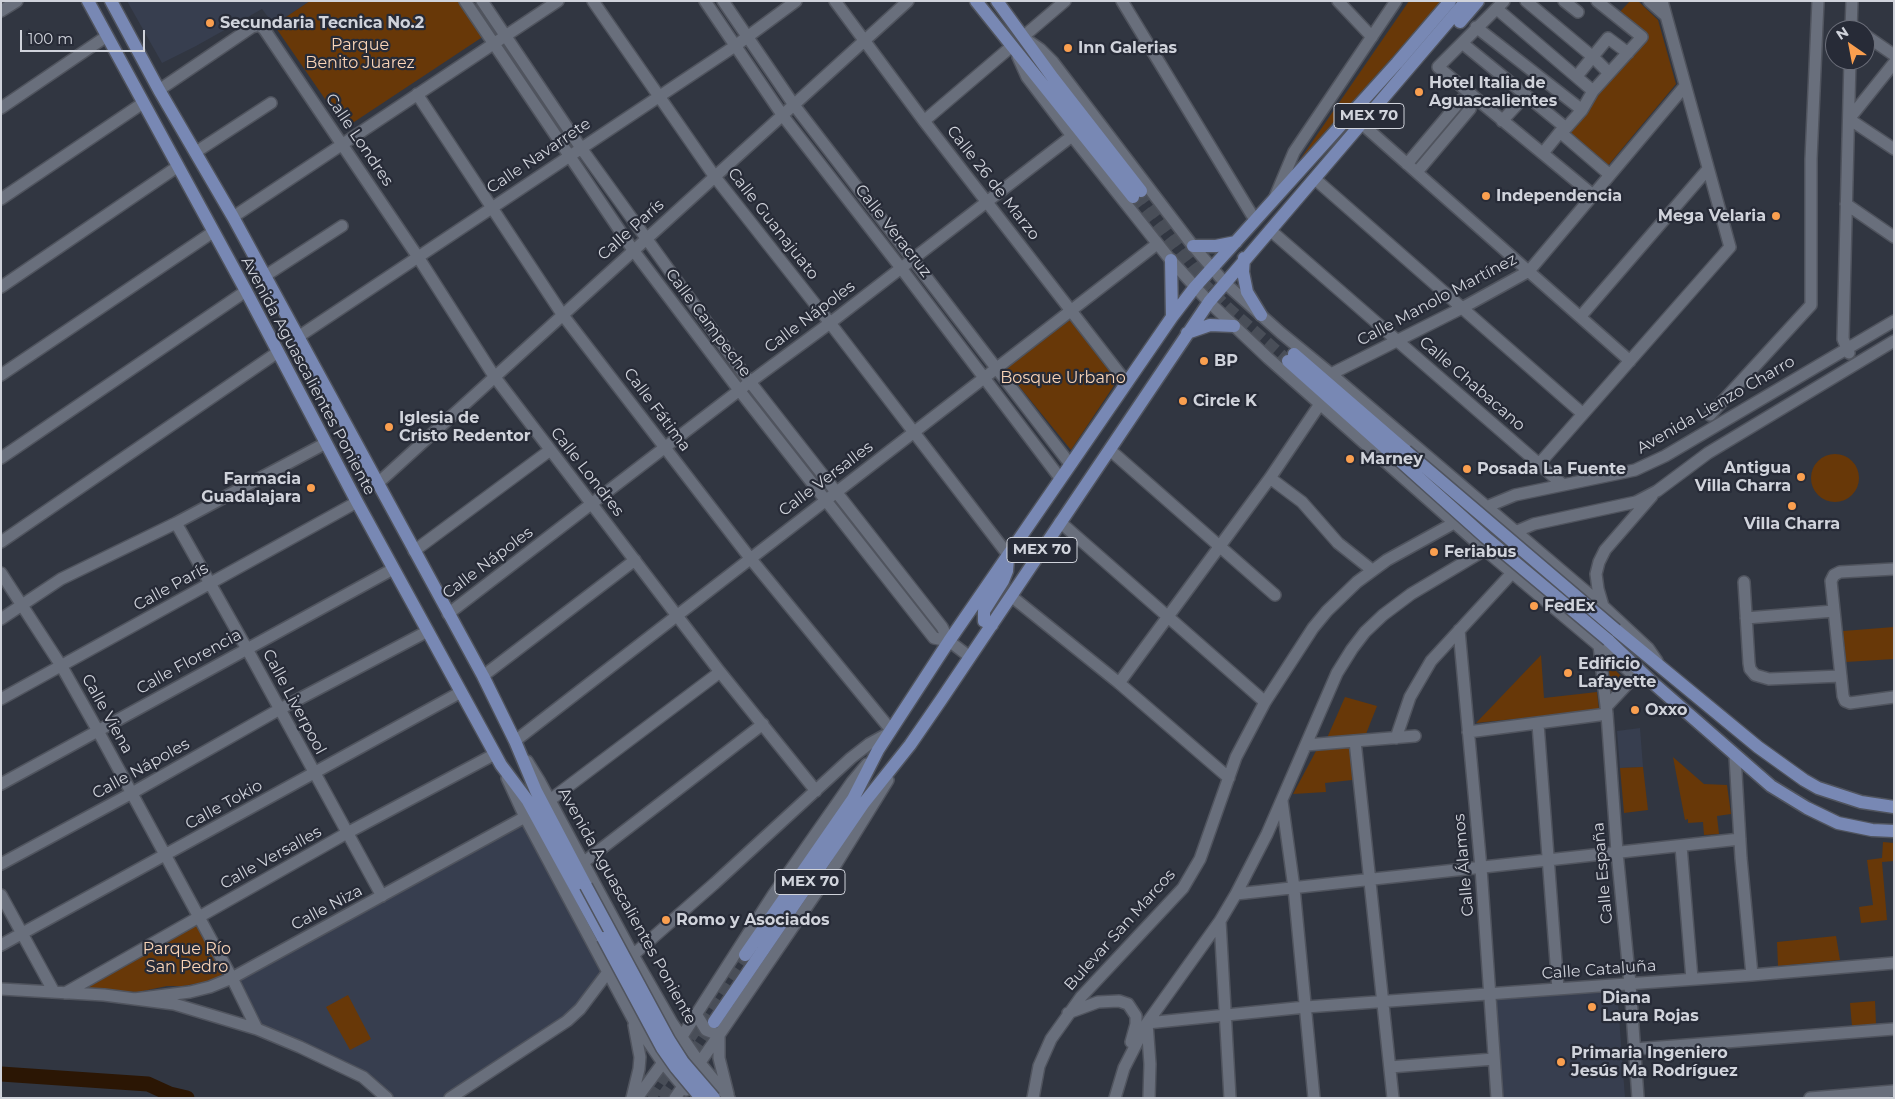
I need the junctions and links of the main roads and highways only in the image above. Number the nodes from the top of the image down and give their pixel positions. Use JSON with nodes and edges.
{"nodes":[{"id":1,"x":88,"y":1,"type":"edge"},
{"id":2,"x":110,"y":1,"type":"edge"},
{"id":3,"x":976,"y":1,"type":"edge"},
{"id":4,"x":997,"y":1,"type":"edge"},
{"id":5,"x":1450,"y":1,"type":"edge"},
{"id":6,"x":1466,"y":1,"type":"edge"},
{"id":7,"x":1478,"y":1,"type":"edge"},
{"id":8,"x":1401,"y":79,"type":"junction"},
{"id":9,"x":1236,"y":242,"type":"junction"},
{"id":10,"x":1193,"y":246,"type":"road end"},
{"id":11,"x":1244,"y":258,"type":"junction"},
{"id":12,"x":1170,"y":260,"type":"road end"},
{"id":13,"x":1261,"y":315,"type":"road end"},
{"id":14,"x":1172,"y":317,"type":"junction"},
{"id":15,"x":1234,"y":326,"type":"road end"},
{"id":16,"x":1187,"y":333,"type":"junction"},
{"id":17,"x":1291,"y":358,"type":"tunnel mouth"},
{"id":18,"x":1009,"y":556,"type":"junction"},
{"id":19,"x":992,"y":625,"type":"junction"},
{"id":20,"x":1608,"y":638,"type":"junction"},
{"id":21,"x":1894,"y":807,"type":"edge"},
{"id":22,"x":1894,"y":831,"type":"edge"},
{"id":23,"x":745,"y":955,"type":"tunnel mouth"},
{"id":24,"x":714,"y":1022,"type":"tunnel mouth"},
{"id":25,"x":701,"y":1098,"type":"edge"},
{"id":26,"x":715,"y":1098,"type":"edge"}],
"edges":[{"from":1,"to":25,"type":"main road","name":"Avenida Aguascalientes Poniente","bridge":true},
{"from":2,"to":26,"type":"main road","name":"Avenida Aguascalientes Poniente","bridge":true},
{"from":3,"to":4,"type":"main road"},
{"from":5,"to":9,"type":"main road","number":"MEX 70"},
{"from":6,"to":8,"type":"main road","number":"MEX 70"},
{"from":7,"to":8,"type":"main road"},
{"from":8,"to":11,"type":"main road","number":"MEX 70"},
{"from":9,"to":10,"type":"main road"},
{"from":9,"to":14,"type":"main road","number":"MEX 70"},
{"from":11,"to":13,"type":"main road"},
{"from":11,"to":16,"type":"main road","number":"MEX 70"},
{"from":12,"to":14,"type":"main road"},
{"from":14,"to":18,"type":"main road","number":"MEX 70"},
{"from":15,"to":16,"type":"main road"},
{"from":16,"to":19,"type":"main road","number":"MEX 70"},
{"from":17,"to":20,"type":"main road","bridge":true},
{"from":18,"to":19,"type":"main road"},
{"from":18,"to":23,"type":"main road","number":"MEX 70"},
{"from":19,"to":24,"type":"main road","number":"MEX 70"},
{"from":20,"to":21,"type":"main road"},
{"from":20,"to":22,"type":"main road"}]}
